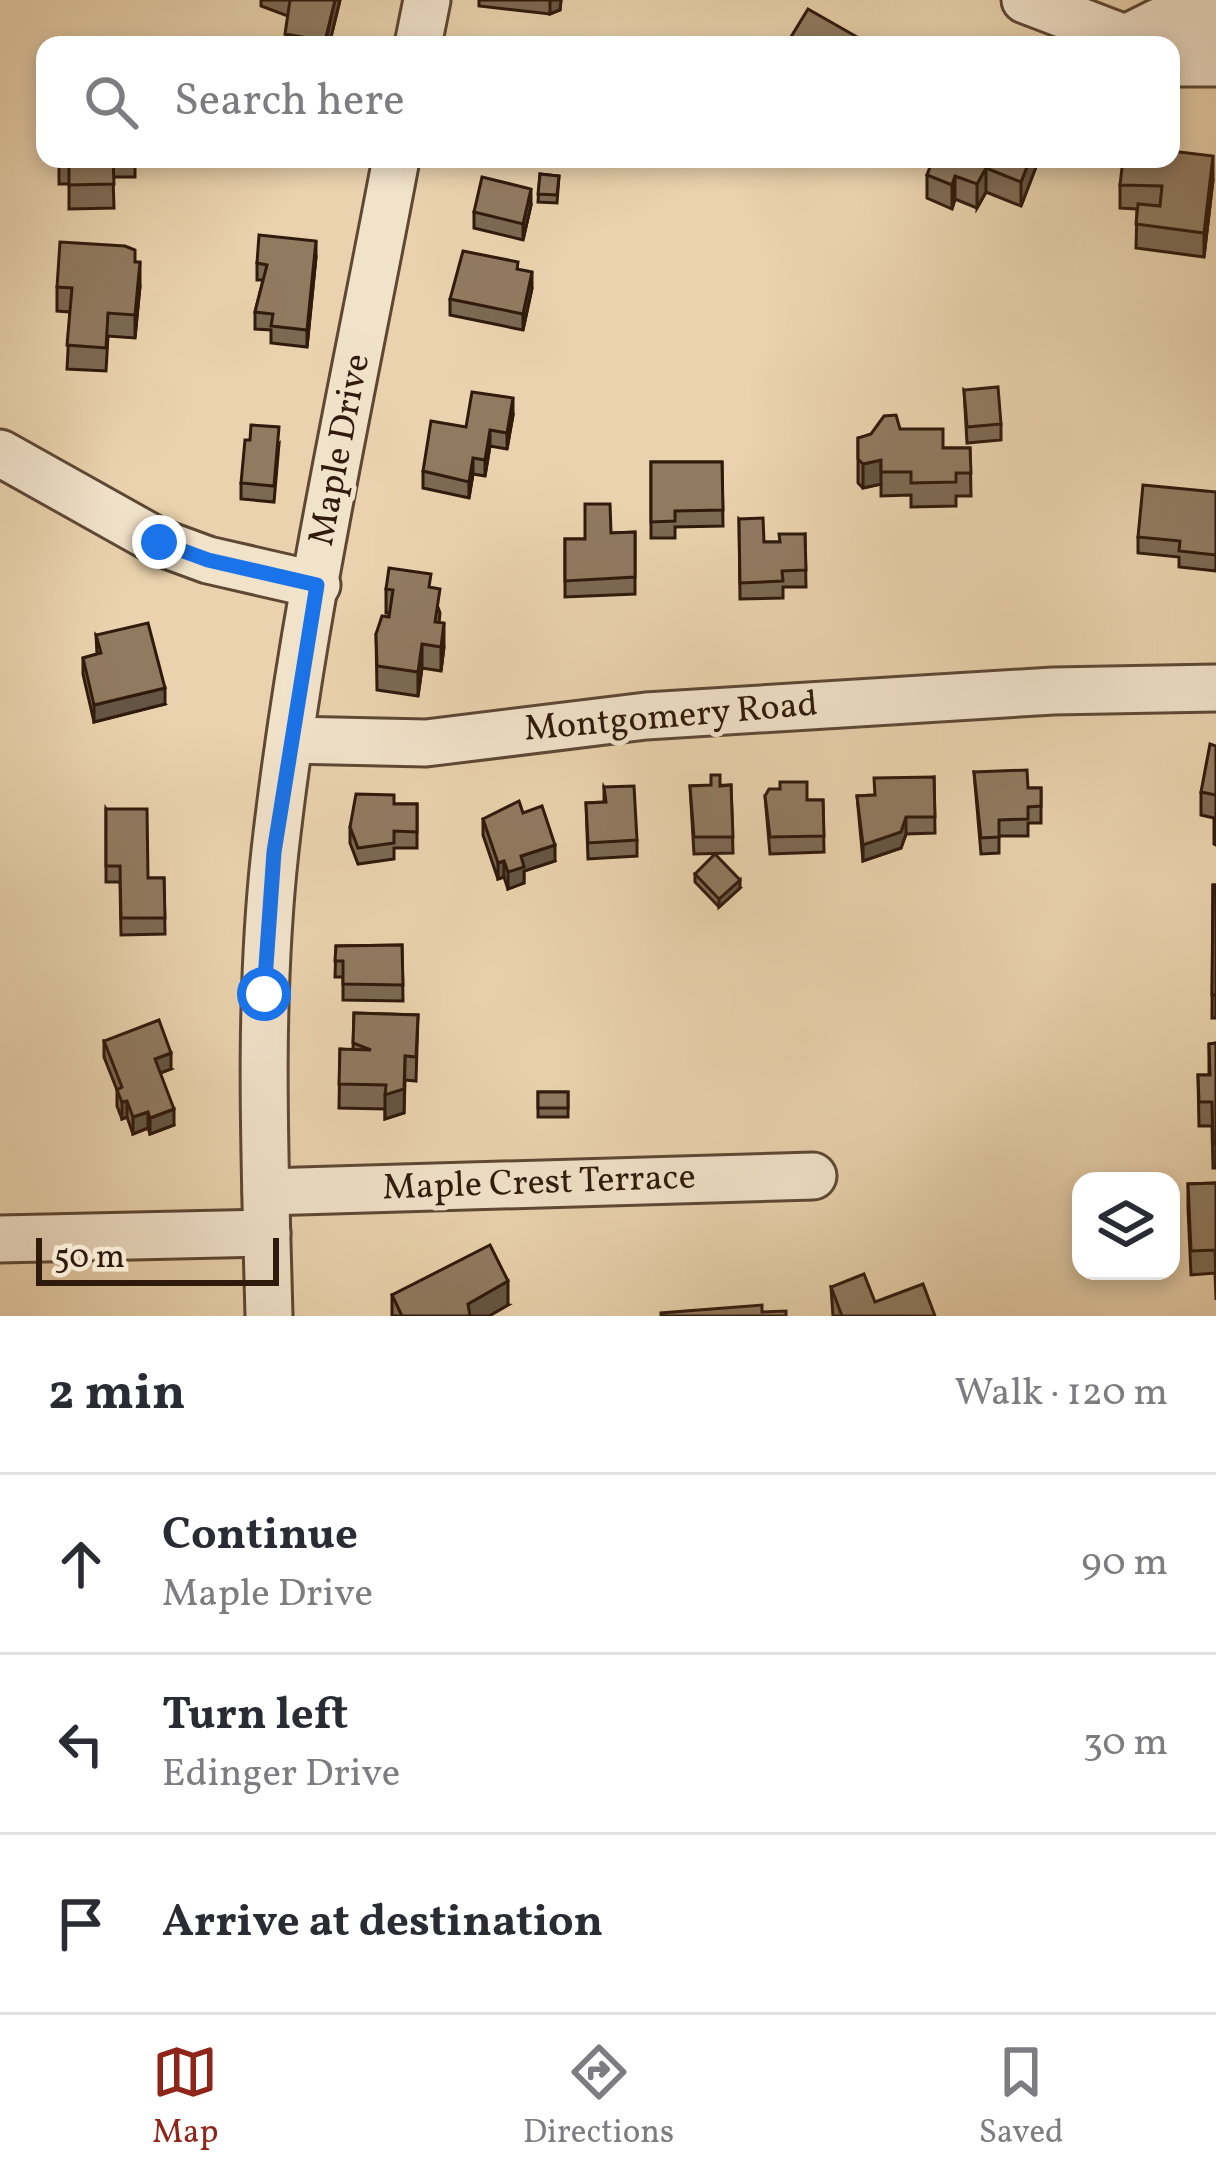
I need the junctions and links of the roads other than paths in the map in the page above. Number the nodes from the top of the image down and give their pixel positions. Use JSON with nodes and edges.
{"nodes":[{"id":1,"x":427,"y":0,"type":"edge"},
{"id":2,"x":1025,"y":0,"type":"edge"},
{"id":3,"x":1216,"y":20,"type":"edge"},
{"id":4,"x":420,"y":36,"type":"edge"},
{"id":5,"x":1121,"y":36,"type":"edge"},
{"id":6,"x":1143,"y":36,"type":"edge"},
{"id":7,"x":1180,"y":63,"type":"edge"},
{"id":8,"x":1216,"y":63,"type":"edge"},
{"id":9,"x":394,"y":168,"type":"edge"},
{"id":10,"x":0,"y":453,"type":"edge"},
{"id":11,"x":317,"y":585,"type":"junction"},
{"id":12,"x":1216,"y":688,"type":"edge"},
{"id":13,"x":290,"y":740,"type":"junction"},
{"id":14,"x":812,"y":1176,"type":"dead end"},
{"id":15,"x":266,"y":1213,"type":"junction"},
{"id":16,"x":0,"y":1239,"type":"edge"},
{"id":17,"x":269,"y":1316,"type":"edge"}],
"edges":[{"from":1,"to":4,"type":"street"},
{"from":2,"to":5,"type":"street"},
{"from":3,"to":6,"type":"street"},
{"from":7,"to":8,"type":"street"},
{"from":9,"to":11,"type":"street","name":"Maple Drive"},
{"from":10,"to":11,"type":"street"},
{"from":11,"to":13,"type":"street","name":"Maple Drive"},
{"from":12,"to":13,"type":"street","name":"Montgomery Road"},
{"from":13,"to":15,"type":"street","name":"Maple Drive"},
{"from":14,"to":15,"type":"street","name":"Maple Crest Terrace"},
{"from":15,"to":16,"type":"street","name":"Maple Crest Terrace"},
{"from":15,"to":17,"type":"street","name":"Maple Drive"}]}
